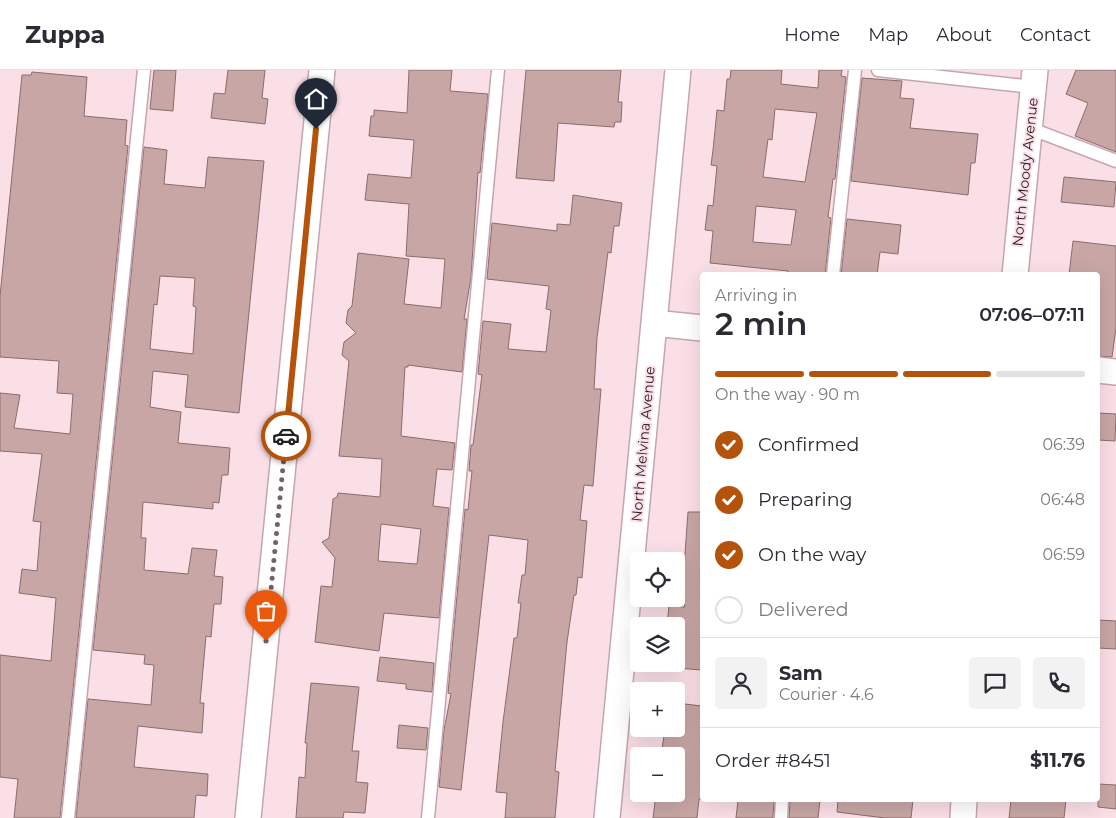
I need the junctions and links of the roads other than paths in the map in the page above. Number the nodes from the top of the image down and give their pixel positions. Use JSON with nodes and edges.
{"nodes":[{"id":1,"x":144,"y":70,"type":"edge"},
{"id":2,"x":322,"y":70,"type":"edge"},
{"id":3,"x":498,"y":70,"type":"edge"},
{"id":4,"x":678,"y":70,"type":"edge"},
{"id":5,"x":855,"y":70,"type":"edge"},
{"id":6,"x":878,"y":70,"type":"edge"},
{"id":7,"x":1034,"y":79,"type":"edge"},
{"id":8,"x":1029,"y":128,"type":"junction"},
{"id":9,"x":1116,"y":161,"type":"edge"},
{"id":10,"x":833,"y":272,"type":"edge"},
{"id":11,"x":1015,"y":272,"type":"edge"},
{"id":12,"x":654,"y":323,"type":"junction"},
{"id":13,"x":700,"y":328,"type":"edge"},
{"id":14,"x":1100,"y":370,"type":"edge"},
{"id":15,"x":1116,"y":372,"type":"edge"},
{"id":16,"x":782,"y":802,"type":"edge"},
{"id":17,"x":964,"y":802,"type":"edge"},
{"id":18,"x":68,"y":818,"type":"edge"},
{"id":19,"x":248,"y":818,"type":"edge"},
{"id":20,"x":428,"y":818,"type":"edge"},
{"id":21,"x":607,"y":818,"type":"edge"},
{"id":22,"x":781,"y":818,"type":"edge"},
{"id":23,"x":963,"y":818,"type":"edge"}],
"edges":[{"from":1,"to":18,"type":"lane"},
{"from":2,"to":19,"type":"street"},
{"from":3,"to":20,"type":"lane"},
{"from":4,"to":12,"type":"street","name":"North Melvina Avenue"},
{"from":5,"to":10,"type":"lane"},
{"from":6,"to":7,"type":"lane"},
{"from":7,"to":8,"type":"street","name":"North Moody Avenue"},
{"from":8,"to":9,"type":"lane"},
{"from":8,"to":11,"type":"street","name":"North Moody Avenue"},
{"from":12,"to":13,"type":"street"},
{"from":12,"to":21,"type":"street","name":"North Melvina Avenue"},
{"from":14,"to":15,"type":"street"},
{"from":16,"to":22,"type":"lane"},
{"from":17,"to":23,"type":"street"}]}
